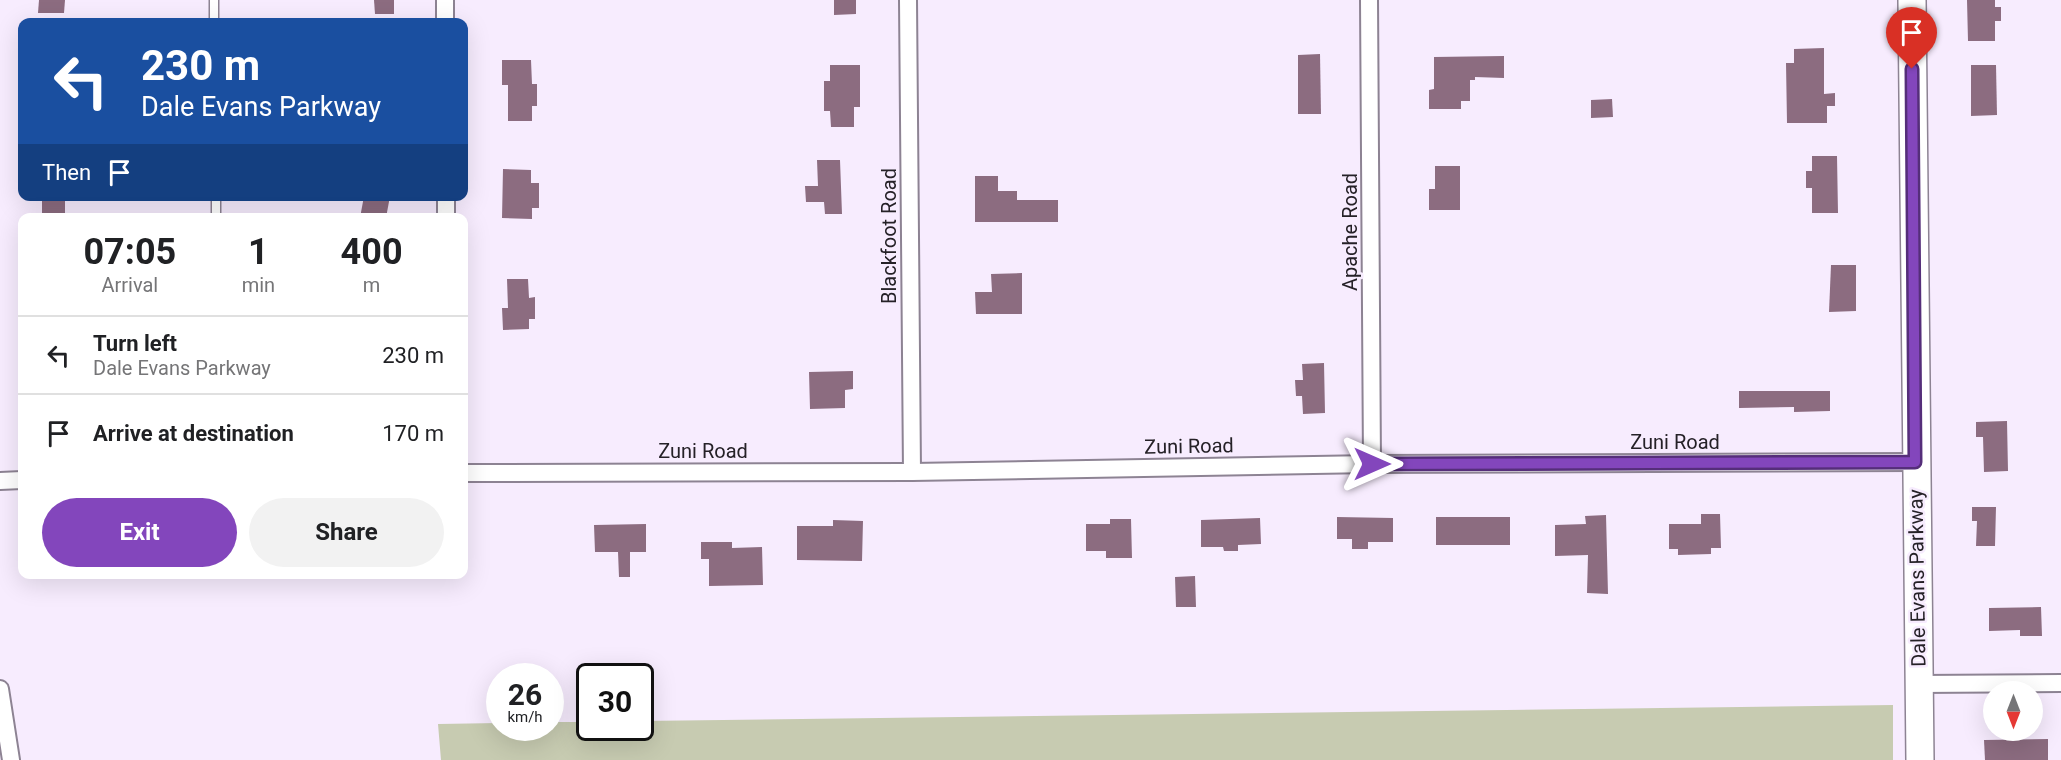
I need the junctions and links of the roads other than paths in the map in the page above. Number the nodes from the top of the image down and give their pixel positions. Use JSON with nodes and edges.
{"nodes":[{"id":1,"x":214,"y":0,"type":"edge"},
{"id":2,"x":445,"y":0,"type":"edge"},
{"id":3,"x":908,"y":0,"type":"edge"},
{"id":4,"x":1369,"y":0,"type":"edge"},
{"id":5,"x":1912,"y":0,"type":"edge"},
{"id":6,"x":214,"y":18,"type":"edge"},
{"id":7,"x":445,"y":18,"type":"edge"},
{"id":8,"x":1915,"y":462,"type":"junction"},
{"id":9,"x":1372,"y":464,"type":"junction"},
{"id":10,"x":912,"y":472,"type":"junction"},
{"id":11,"x":468,"y":473,"type":"edge"},
{"id":12,"x":0,"y":480,"type":"edge"},
{"id":13,"x":18,"y":480,"type":"edge"},
{"id":14,"x":2061,"y":683,"type":"edge"},
{"id":15,"x":1919,"y":684,"type":"junction"},
{"id":16,"x":0,"y":693,"type":"edge"},
{"id":17,"x":11,"y":760,"type":"edge"},
{"id":18,"x":1920,"y":760,"type":"edge"}],
"edges":[{"from":1,"to":6,"type":"lane"},
{"from":2,"to":7,"type":"street"},
{"from":3,"to":10,"type":"street","name":"Blackfoot Road"},
{"from":4,"to":9,"type":"street","name":"Apache Road"},
{"from":5,"to":8,"type":"main road","name":"Dale Evans Parkway"},
{"from":8,"to":9,"type":"street","name":"Zuni Road"},
{"from":8,"to":15,"type":"main road","name":"Dale Evans Parkway"},
{"from":9,"to":10,"type":"street","name":"Zuni Road"},
{"from":10,"to":11,"type":"street","name":"Zuni Road"},
{"from":12,"to":13,"type":"street"},
{"from":14,"to":15,"type":"street"},
{"from":15,"to":18,"type":"main road","name":"Dale Evans Parkway"},
{"from":16,"to":17,"type":"street"}]}
